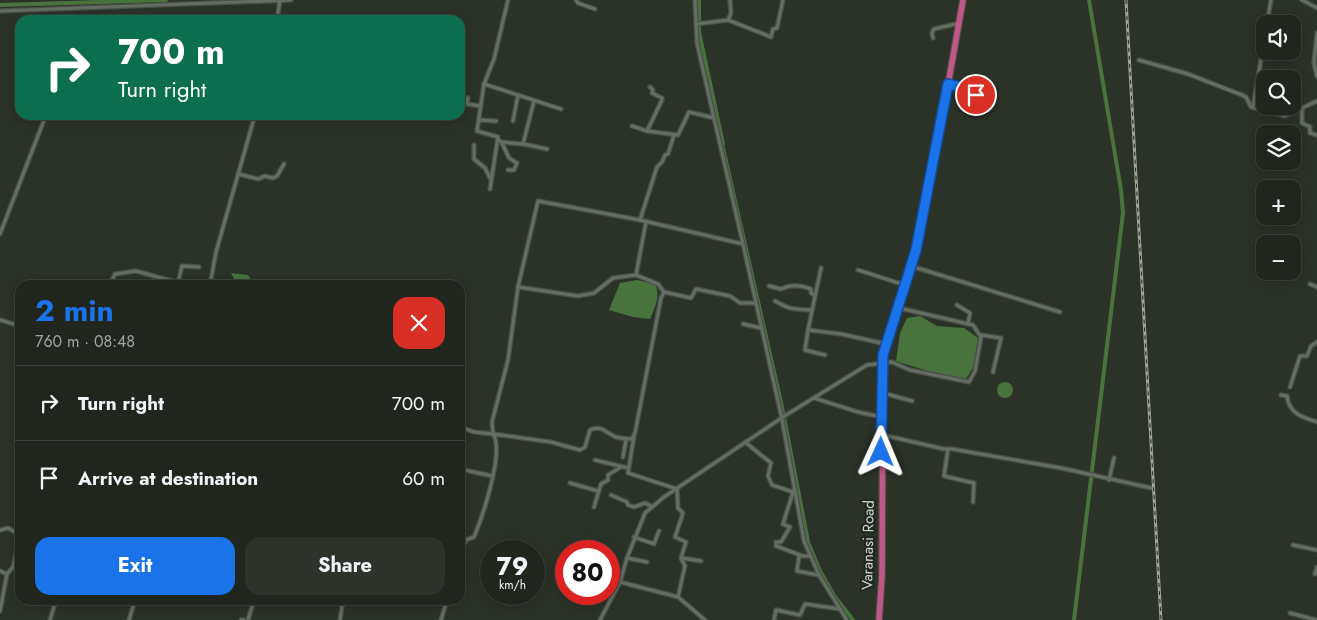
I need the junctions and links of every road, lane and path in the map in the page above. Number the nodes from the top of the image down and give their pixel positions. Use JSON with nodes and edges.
{"nodes":[{"id":1,"x":280,"y":0,"type":"edge"},
{"id":2,"x":289,"y":0,"type":"edge"},
{"id":3,"x":508,"y":0,"type":"edge"},
{"id":4,"x":576,"y":0,"type":"edge"},
{"id":5,"x":695,"y":0,"type":"edge"},
{"id":6,"x":730,"y":0,"type":"edge"},
{"id":7,"x":783,"y":0,"type":"edge"},
{"id":8,"x":963,"y":0,"type":"edge"},
{"id":9,"x":1271,"y":0,"type":"edge"},
{"id":10,"x":1302,"y":0,"type":"edge"},
{"id":11,"x":1317,"y":8,"type":"edge"},
{"id":12,"x":595,"y":9,"type":"dead end"},
{"id":13,"x":0,"y":11,"type":"edge"},
{"id":14,"x":278,"y":15,"type":"edge"},
{"id":15,"x":1268,"y":15,"type":"edge"},
{"id":16,"x":728,"y":20,"type":"junction"},
{"id":17,"x":960,"y":23,"type":"junction"},
{"id":18,"x":699,"y":24,"type":"junction"},
{"id":19,"x":1317,"y":33,"type":"edge"},
{"id":20,"x":933,"y":38,"type":"dead end"},
{"id":21,"x":1139,"y":60,"type":"dead end"},
{"id":22,"x":1261,"y":60,"type":"edge"},
{"id":23,"x":1317,"y":76,"type":"edge"},
{"id":24,"x":484,"y":84,"type":"junction"},
{"id":25,"x":948,"y":84,"type":"junction"},
{"id":26,"x":650,"y":87,"type":"dead end"},
{"id":27,"x":518,"y":95,"type":"junction"},
{"id":28,"x":465,"y":98,"type":"edge"},
{"id":29,"x":990,"y":98,"type":"dead end"},
{"id":30,"x":534,"y":101,"type":"junction"},
{"id":31,"x":1317,"y":101,"type":"edge"},
{"id":32,"x":480,"y":106,"type":"junction"},
{"id":33,"x":1253,"y":107,"type":"junction"},
{"id":34,"x":1302,"y":108,"type":"junction"},
{"id":35,"x":561,"y":110,"type":"dead end"},
{"id":36,"x":714,"y":118,"type":"junction"},
{"id":37,"x":44,"y":120,"type":"edge"},
{"id":38,"x":254,"y":120,"type":"edge"},
{"id":39,"x":479,"y":120,"type":"junction"},
{"id":40,"x":513,"y":121,"type":"dead end"},
{"id":41,"x":496,"y":122,"type":"dead end"},
{"id":42,"x":632,"y":126,"type":"dead end"},
{"id":43,"x":647,"y":131,"type":"junction"},
{"id":44,"x":1317,"y":135,"type":"edge"},
{"id":45,"x":674,"y":136,"type":"junction"},
{"id":46,"x":498,"y":138,"type":"junction"},
{"id":47,"x":502,"y":142,"type":"junction"},
{"id":48,"x":523,"y":144,"type":"junction"},
{"id":49,"x":474,"y":145,"type":"dead end"},
{"id":50,"x":547,"y":149,"type":"dead end"},
{"id":51,"x":284,"y":164,"type":"dead end"},
{"id":52,"x":508,"y":170,"type":"dead end"},
{"id":53,"x":238,"y":174,"type":"junction"},
{"id":54,"x":492,"y":180,"type":"junction"},
{"id":55,"x":490,"y":189,"type":"dead end"},
{"id":56,"x":640,"y":220,"type":"junction"},
{"id":57,"x":646,"y":222,"type":"junction"},
{"id":58,"x":0,"y":234,"type":"edge"},
{"id":59,"x":742,"y":244,"type":"junction"},
{"id":60,"x":911,"y":266,"type":"junction"},
{"id":61,"x":199,"y":267,"type":"dead end"},
{"id":62,"x":821,"y":268,"type":"dead end"},
{"id":63,"x":858,"y":270,"type":"dead end"},
{"id":64,"x":636,"y":276,"type":"junction"},
{"id":65,"x":112,"y":280,"type":"edge"},
{"id":66,"x":168,"y":280,"type":"edge"},
{"id":67,"x":179,"y":280,"type":"edge"},
{"id":68,"x":211,"y":280,"type":"edge"},
{"id":69,"x":1310,"y":284,"type":"dead end"},
{"id":70,"x":906,"y":285,"type":"junction"},
{"id":71,"x":769,"y":286,"type":"dead end"},
{"id":72,"x":518,"y":287,"type":"junction"},
{"id":73,"x":1317,"y":287,"type":"edge"},
{"id":74,"x":664,"y":292,"type":"junction"},
{"id":75,"x":815,"y":296,"type":"junction"},
{"id":76,"x":775,"y":301,"type":"dead end"},
{"id":77,"x":756,"y":303,"type":"junction"},
{"id":78,"x":957,"y":305,"type":"dead end"},
{"id":79,"x":898,"y":308,"type":"junction"},
{"id":80,"x":812,"y":310,"type":"junction"},
{"id":81,"x":1060,"y":312,"type":"dead end"},
{"id":82,"x":0,"y":320,"type":"edge"},
{"id":83,"x":15,"y":324,"type":"edge"},
{"id":84,"x":743,"y":324,"type":"dead end"},
{"id":85,"x":968,"y":324,"type":"junction"},
{"id":86,"x":761,"y":328,"type":"junction"},
{"id":87,"x":808,"y":330,"type":"junction"},
{"id":88,"x":981,"y":335,"type":"junction"},
{"id":89,"x":1317,"y":342,"type":"edge"},
{"id":90,"x":886,"y":344,"type":"junction"},
{"id":91,"x":826,"y":355,"type":"dead end"},
{"id":92,"x":882,"y":364,"type":"junction"},
{"id":93,"x":993,"y":372,"type":"dead end"},
{"id":94,"x":1290,"y":387,"type":"dead end"},
{"id":95,"x":882,"y":392,"type":"junction"},
{"id":96,"x":1281,"y":394,"type":"dead end"},
{"id":97,"x":814,"y":398,"type":"junction"},
{"id":98,"x":912,"y":400,"type":"dead end"},
{"id":99,"x":882,"y":416,"type":"junction"},
{"id":100,"x":783,"y":417,"type":"junction"},
{"id":101,"x":1317,"y":422,"type":"edge"},
{"id":102,"x":465,"y":429,"type":"edge"},
{"id":103,"x":493,"y":434,"type":"junction"},
{"id":104,"x":882,"y":435,"type":"junction"},
{"id":105,"x":634,"y":436,"type":"junction"},
{"id":106,"x":626,"y":440,"type":"junction"},
{"id":107,"x":745,"y":442,"type":"junction"},
{"id":108,"x":948,"y":450,"type":"junction"},
{"id":109,"x":623,"y":457,"type":"dead end"},
{"id":110,"x":1114,"y":458,"type":"dead end"},
{"id":111,"x":595,"y":460,"type":"dead end"},
{"id":112,"x":621,"y":467,"type":"junction"},
{"id":113,"x":628,"y":468,"type":"junction"},
{"id":114,"x":465,"y":470,"type":"edge"},
{"id":115,"x":492,"y":476,"type":"junction"},
{"id":116,"x":1109,"y":480,"type":"junction"},
{"id":117,"x":570,"y":483,"type":"dead end"},
{"id":118,"x":794,"y":487,"type":"junction"},
{"id":119,"x":1151,"y":488,"type":"dead end"},
{"id":120,"x":677,"y":489,"type":"junction"},
{"id":121,"x":598,"y":491,"type":"junction"},
{"id":122,"x":793,"y":492,"type":"junction"},
{"id":123,"x":611,"y":495,"type":"dead end"},
{"id":124,"x":973,"y":502,"type":"dead end"},
{"id":125,"x":652,"y":506,"type":"junction"},
{"id":126,"x":594,"y":507,"type":"dead end"},
{"id":127,"x":0,"y":530,"type":"edge"},
{"id":128,"x":659,"y":530,"type":"dead end"},
{"id":129,"x":15,"y":532,"type":"edge"},
{"id":130,"x":634,"y":537,"type":"junction"},
{"id":131,"x":465,"y":541,"type":"edge"},
{"id":132,"x":1293,"y":545,"type":"dead end"},
{"id":133,"x":1317,"y":550,"type":"edge"},
{"id":134,"x":800,"y":556,"type":"junction"},
{"id":135,"x":810,"y":556,"type":"junction"},
{"id":136,"x":15,"y":558,"type":"edge"},
{"id":137,"x":627,"y":558,"type":"junction"},
{"id":138,"x":681,"y":558,"type":"junction"},
{"id":139,"x":701,"y":561,"type":"dead end"},
{"id":140,"x":647,"y":562,"type":"dead end"},
{"id":141,"x":1317,"y":567,"type":"edge"},
{"id":142,"x":0,"y":571,"type":"edge"},
{"id":143,"x":6,"y":574,"type":"junction"},
{"id":144,"x":1315,"y":574,"type":"dead end"},
{"id":145,"x":819,"y":575,"type":"junction"},
{"id":146,"x":620,"y":582,"type":"joint"},
{"id":147,"x":678,"y":597,"type":"junction"},
{"id":148,"x":54,"y":605,"type":"edge"},
{"id":149,"x":134,"y":605,"type":"edge"},
{"id":150,"x":252,"y":605,"type":"edge"},
{"id":151,"x":342,"y":605,"type":"edge"},
{"id":152,"x":446,"y":605,"type":"edge"},
{"id":153,"x":608,"y":605,"type":"edge"},
{"id":154,"x":840,"y":609,"type":"junction"},
{"id":155,"x":0,"y":611,"type":"edge"},
{"id":156,"x":1290,"y":613,"type":"dead end"},
{"id":157,"x":50,"y":620,"type":"edge"},
{"id":158,"x":130,"y":620,"type":"edge"},
{"id":159,"x":248,"y":620,"type":"edge"},
{"id":160,"x":340,"y":620,"type":"edge"},
{"id":161,"x":441,"y":620,"type":"edge"},
{"id":162,"x":600,"y":620,"type":"edge"},
{"id":163,"x":705,"y":620,"type":"edge"},
{"id":164,"x":774,"y":620,"type":"edge"},
{"id":165,"x":847,"y":620,"type":"edge"},
{"id":166,"x":879,"y":620,"type":"edge"},
{"id":167,"x":1316,"y":620,"type":"edge"}],
"edges":[{"from":1,"to":2,"type":"street"},
{"from":1,"to":13,"type":"street"},
{"from":1,"to":14,"type":"street"},
{"from":3,"to":24,"type":"street"},
{"from":4,"to":12,"type":"street"},
{"from":5,"to":18,"type":"street"},
{"from":6,"to":16,"type":"street"},
{"from":7,"to":16,"type":"street"},
{"from":8,"to":17,"type":"highway","name":"Varanasi Road"},
{"from":9,"to":15,"type":"street"},
{"from":10,"to":11,"type":"street"},
{"from":16,"to":18,"type":"street"},
{"from":17,"to":20,"type":"street"},
{"from":17,"to":25,"type":"highway","name":"Varanasi Road"},
{"from":18,"to":36,"type":"street"},
{"from":19,"to":23,"type":"street"},
{"from":21,"to":33,"type":"street"},
{"from":22,"to":33,"type":"street"},
{"from":24,"to":27,"type":"street"},
{"from":24,"to":32,"type":"street"},
{"from":25,"to":29,"type":"street"},
{"from":25,"to":60,"type":"highway","name":"Varanasi Road"},
{"from":26,"to":43,"type":"street"},
{"from":27,"to":30,"type":"street"},
{"from":27,"to":40,"type":"street"},
{"from":28,"to":32,"type":"street"},
{"from":30,"to":35,"type":"street"},
{"from":30,"to":48,"type":"street"},
{"from":31,"to":34,"type":"street"},
{"from":32,"to":39,"type":"street"},
{"from":33,"to":34,"type":"street"},
{"from":34,"to":44,"type":"street"},
{"from":36,"to":45,"type":"street"},
{"from":36,"to":59,"type":"street"},
{"from":37,"to":58,"type":"street"},
{"from":38,"to":53,"type":"street"},
{"from":39,"to":41,"type":"street"},
{"from":39,"to":46,"type":"street"},
{"from":42,"to":43,"type":"street"},
{"from":43,"to":45,"type":"street"},
{"from":45,"to":56,"type":"street"},
{"from":46,"to":47,"type":"street"},
{"from":46,"to":54,"type":"street"},
{"from":47,"to":48,"type":"street"},
{"from":47,"to":52,"type":"street"},
{"from":48,"to":50,"type":"street"},
{"from":49,"to":54,"type":"street"},
{"from":51,"to":53,"type":"street"},
{"from":53,"to":68,"type":"street"},
{"from":54,"to":55,"type":"street"},
{"from":56,"to":57,"type":"street"},
{"from":56,"to":72,"type":"street"},
{"from":57,"to":59,"type":"street"},
{"from":57,"to":64,"type":"street"},
{"from":59,"to":77,"type":"street"},
{"from":60,"to":70,"type":"highway","name":"Varanasi Road"},
{"from":60,"to":81,"type":"street"},
{"from":61,"to":67,"type":"street"},
{"from":62,"to":75,"type":"street"},
{"from":63,"to":70,"type":"street"},
{"from":64,"to":72,"type":"street"},
{"from":64,"to":74,"type":"street"},
{"from":65,"to":66,"type":"street"},
{"from":69,"to":73,"type":"street"},
{"from":70,"to":79,"type":"highway","name":"Varanasi Road"},
{"from":71,"to":75,"type":"street"},
{"from":72,"to":103,"type":"street"},
{"from":74,"to":77,"type":"street"},
{"from":74,"to":105,"type":"street"},
{"from":75,"to":80,"type":"street"},
{"from":76,"to":80,"type":"street"},
{"from":77,"to":86,"type":"street"},
{"from":78,"to":85,"type":"street"},
{"from":79,"to":85,"type":"street"},
{"from":79,"to":90,"type":"highway","name":"Varanasi Road"},
{"from":80,"to":87,"type":"street"},
{"from":82,"to":83,"type":"street"},
{"from":84,"to":86,"type":"street"},
{"from":85,"to":88,"type":"street"},
{"from":86,"to":100,"type":"street"},
{"from":87,"to":90,"type":"street"},
{"from":87,"to":91,"type":"street"},
{"from":88,"to":92,"type":"street"},
{"from":88,"to":93,"type":"street"},
{"from":89,"to":94,"type":"street"},
{"from":90,"to":92,"type":"highway","name":"Varanasi Road"},
{"from":92,"to":95,"type":"highway","name":"Varanasi Road"},
{"from":92,"to":97,"type":"street"},
{"from":95,"to":98,"type":"street"},
{"from":95,"to":99,"type":"highway","name":"Varanasi Road"},
{"from":96,"to":101,"type":"street"},
{"from":97,"to":99,"type":"street"},
{"from":97,"to":100,"type":"street"},
{"from":99,"to":104,"type":"highway","name":"Varanasi Road"},
{"from":100,"to":107,"type":"street"},
{"from":100,"to":118,"type":"street"},
{"from":102,"to":103,"type":"street"},
{"from":103,"to":106,"type":"street"},
{"from":103,"to":115,"type":"street"},
{"from":104,"to":108,"type":"street"},
{"from":104,"to":166,"type":"highway","name":"Varanasi Road"},
{"from":105,"to":106,"type":"street"},
{"from":105,"to":113,"type":"street"},
{"from":106,"to":109,"type":"street"},
{"from":107,"to":120,"type":"street"},
{"from":107,"to":122,"type":"street"},
{"from":108,"to":116,"type":"street"},
{"from":108,"to":124,"type":"street"},
{"from":110,"to":116,"type":"street"},
{"from":111,"to":112,"type":"street"},
{"from":112,"to":113,"type":"street"},
{"from":112,"to":121,"type":"street"},
{"from":113,"to":120,"type":"street"},
{"from":114,"to":115,"type":"street"},
{"from":115,"to":131,"type":"street"},
{"from":116,"to":119,"type":"street"},
{"from":117,"to":121,"type":"street"},
{"from":118,"to":122,"type":"street"},
{"from":118,"to":135,"type":"street"},
{"from":120,"to":125,"type":"street"},
{"from":120,"to":138,"type":"street"},
{"from":121,"to":126,"type":"street"},
{"from":122,"to":134,"type":"street"},
{"from":123,"to":125,"type":"street"},
{"from":125,"to":130,"type":"street"},
{"from":127,"to":129,"type":"street"},
{"from":128,"to":130,"type":"street"},
{"from":130,"to":137,"type":"street"},
{"from":132,"to":133,"type":"street"},
{"from":134,"to":135,"type":"street"},
{"from":134,"to":145,"type":"street"},
{"from":135,"to":145,"type":"street"},
{"from":136,"to":143,"type":"street"},
{"from":137,"to":140,"type":"street"},
{"from":137,"to":146,"type":"street"},
{"from":138,"to":139,"type":"street"},
{"from":138,"to":147,"type":"street"},
{"from":141,"to":144,"type":"street"},
{"from":142,"to":143,"type":"street"},
{"from":143,"to":155,"type":"street"},
{"from":145,"to":154,"type":"street"},
{"from":146,"to":147,"type":"street"},
{"from":147,"to":163,"type":"street"},
{"from":148,"to":157,"type":"street"},
{"from":149,"to":158,"type":"street"},
{"from":150,"to":159,"type":"street"},
{"from":151,"to":160,"type":"street"},
{"from":152,"to":161,"type":"street"},
{"from":153,"to":162,"type":"street"},
{"from":154,"to":164,"type":"street"},
{"from":154,"to":165,"type":"street"},
{"from":156,"to":167,"type":"street"}]}
